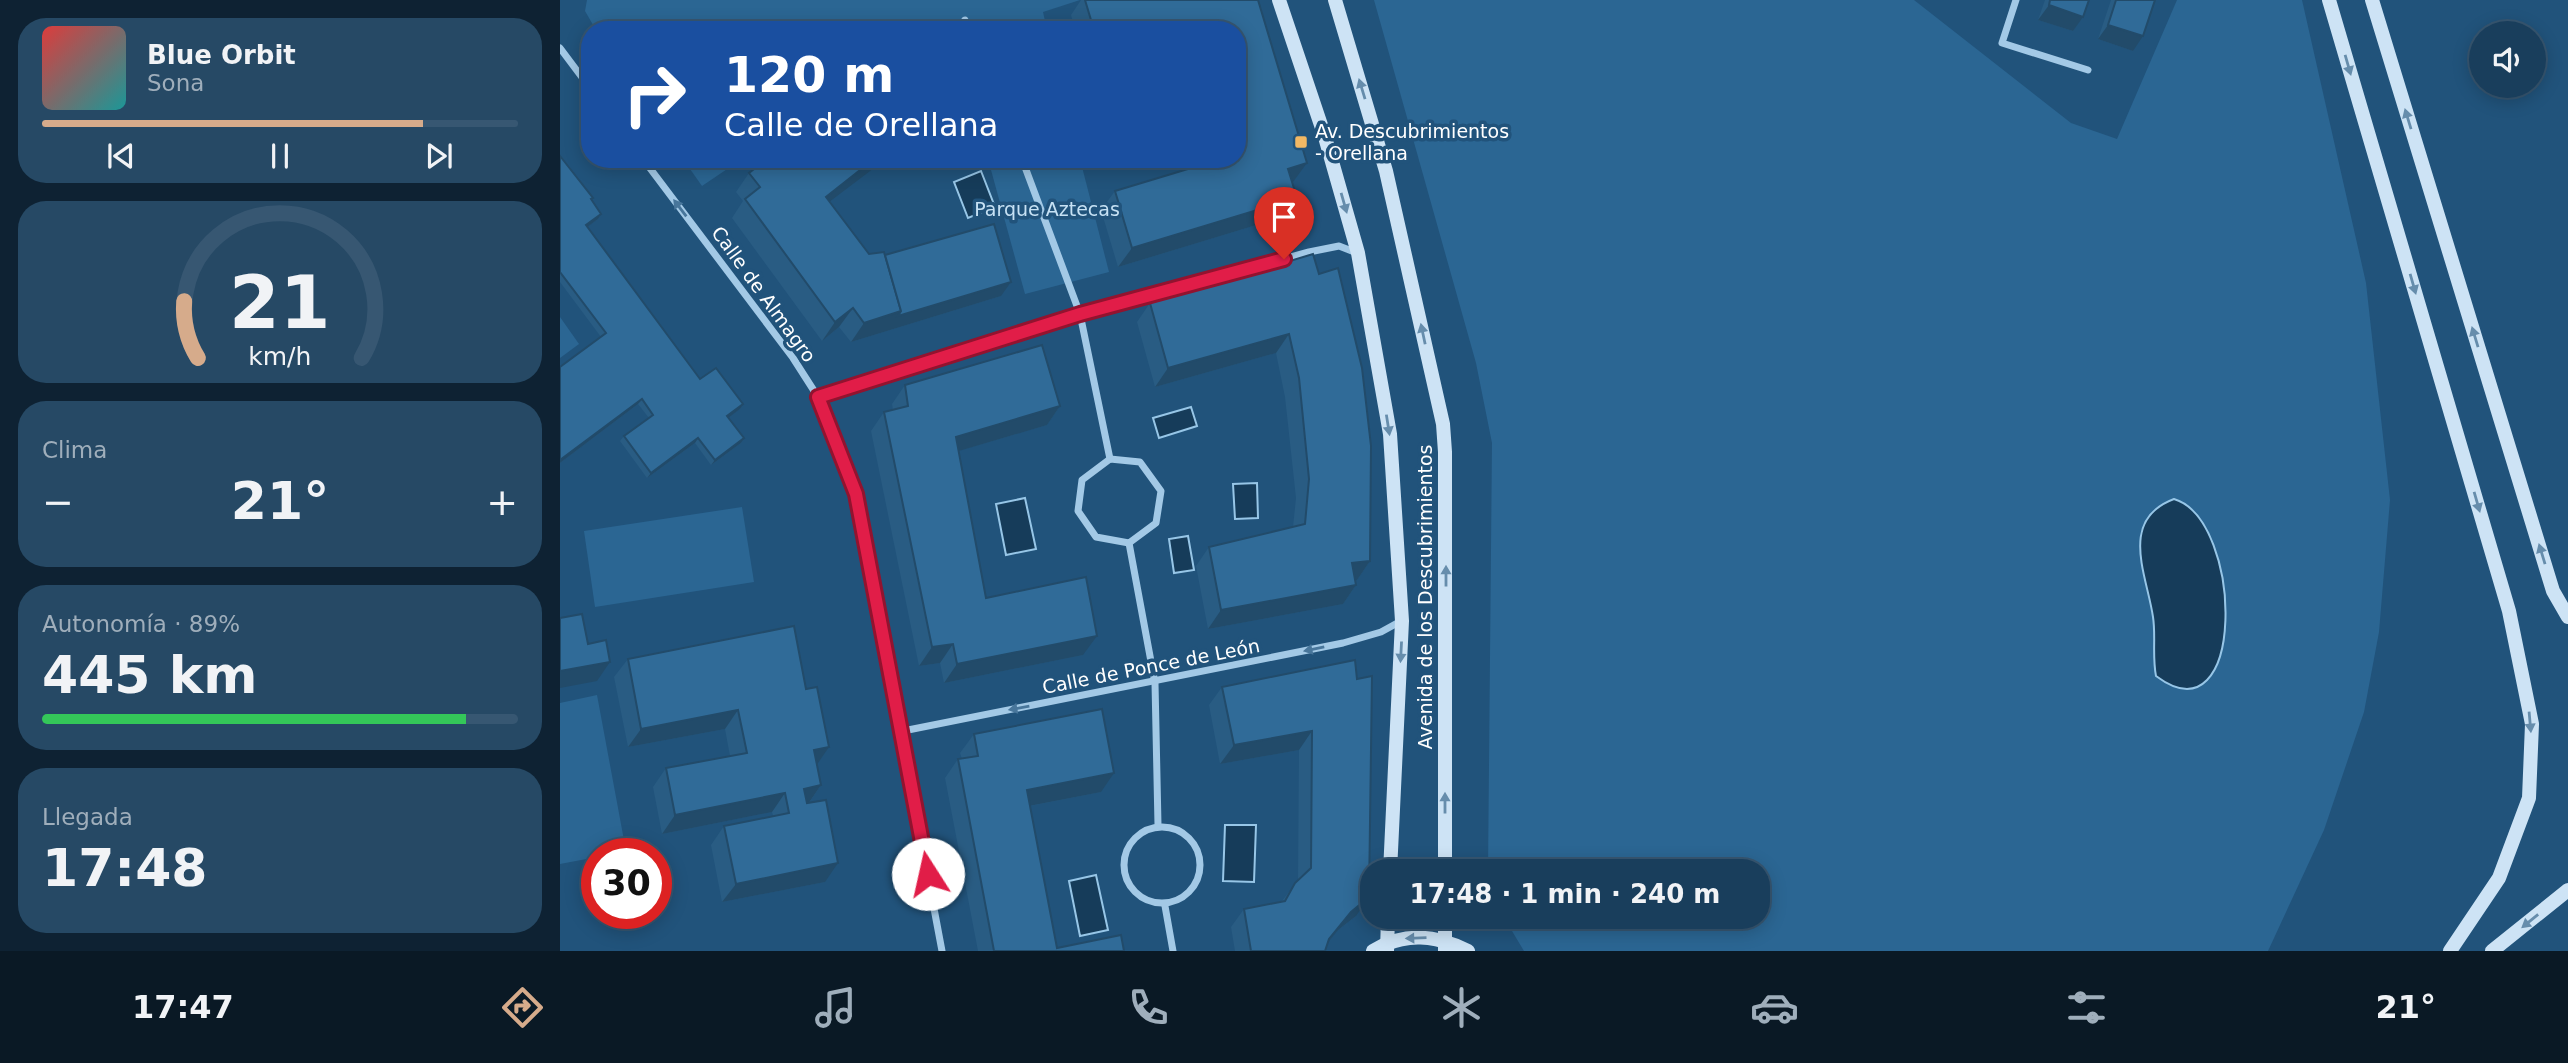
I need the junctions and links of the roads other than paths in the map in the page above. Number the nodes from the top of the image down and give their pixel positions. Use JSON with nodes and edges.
{"nodes":[{"id":1,"x":1279,"y":0,"type":"edge"},
{"id":2,"x":1335,"y":0,"type":"edge"},
{"id":3,"x":2017,"y":0,"type":"edge"},
{"id":4,"x":2329,"y":0,"type":"edge"},
{"id":5,"x":2372,"y":0,"type":"edge"},
{"id":6,"x":560,"y":48,"type":"edge"},
{"id":7,"x":2088,"y":70,"type":"dead end"},
{"id":8,"x":581,"y":76,"type":"edge"},
{"id":9,"x":650,"y":168,"type":"edge"},
{"id":10,"x":1025,"y":168,"type":"edge"},
{"id":11,"x":1359,"y":253,"type":"junction"},
{"id":12,"x":1080,"y":314,"type":"junction"},
{"id":13,"x":818,"y":397,"type":"junction"},
{"id":14,"x":1110,"y":459,"type":"junction"},
{"id":15,"x":1129,"y":542,"type":"junction"},
{"id":16,"x":2568,"y":617,"type":"edge"},
{"id":17,"x":1402,"y":621,"type":"junction"},
{"id":18,"x":1155,"y":683,"type":"junction"},
{"id":19,"x":903,"y":732,"type":"junction"},
{"id":20,"x":1158,"y":825,"type":"junction"},
{"id":21,"x":1392,"y":859,"type":"edge"},
{"id":22,"x":1445,"y":859,"type":"edge"},
{"id":23,"x":2568,"y":890,"type":"edge"},
{"id":24,"x":1165,"y":906,"type":"junction"},
{"id":25,"x":1388,"y":929,"type":"edge"},
{"id":26,"x":1445,"y":945,"type":"edge"},
{"id":27,"x":1387,"y":947,"type":"edge"},
{"id":28,"x":942,"y":951,"type":"edge"},
{"id":29,"x":1173,"y":951,"type":"edge"},
{"id":30,"x":1373,"y":951,"type":"edge"},
{"id":31,"x":1468,"y":951,"type":"edge"},
{"id":32,"x":2450,"y":951,"type":"edge"},
{"id":33,"x":2492,"y":951,"type":"edge"}],
"edges":[{"from":1,"to":11,"type":"street","name":"Avenida de los Descubrimientos","one_way":true},
{"from":22,"to":2,"type":"street","name":"Avenida de los Descubrimientos","one_way":true},
{"from":3,"to":7,"type":"street"},
{"from":4,"to":32,"type":"street","one_way":true},
{"from":16,"to":5,"type":"street","one_way":true},
{"from":6,"to":8,"type":"street"},
{"from":13,"to":9,"type":"street","name":"Calle de Almagro","one_way":true},
{"from":10,"to":12,"type":"street"},
{"from":11,"to":12,"type":"street"},
{"from":11,"to":17,"type":"street","name":"Avenida de los Descubrimientos","one_way":true},
{"from":12,"to":13,"type":"street"},
{"from":12,"to":14,"type":"street"},
{"from":13,"to":19,"type":"street","name":"Calle de Almagro"},
{"from":14,"to":15,"type":"street"},
{"from":14,"to":15,"type":"street"},
{"from":15,"to":18,"type":"street"},
{"from":17,"to":18,"type":"street","name":"Calle de Ponce de León","one_way":true},
{"from":17,"to":21,"type":"street","name":"Avenida de los Descubrimientos","one_way":true},
{"from":18,"to":19,"type":"street","name":"Calle de Ponce de León","one_way":true},
{"from":18,"to":20,"type":"street"},
{"from":19,"to":28,"type":"street","name":"Calle de Almagro"},
{"from":20,"to":24,"type":"street"},
{"from":20,"to":24,"type":"street"},
{"from":23,"to":33,"type":"street","one_way":true},
{"from":24,"to":29,"type":"street"},
{"from":25,"to":27,"type":"street"},
{"from":26,"to":27,"type":"street","one_way":true},
{"from":26,"to":31,"type":"street"},
{"from":27,"to":30,"type":"street"}]}
